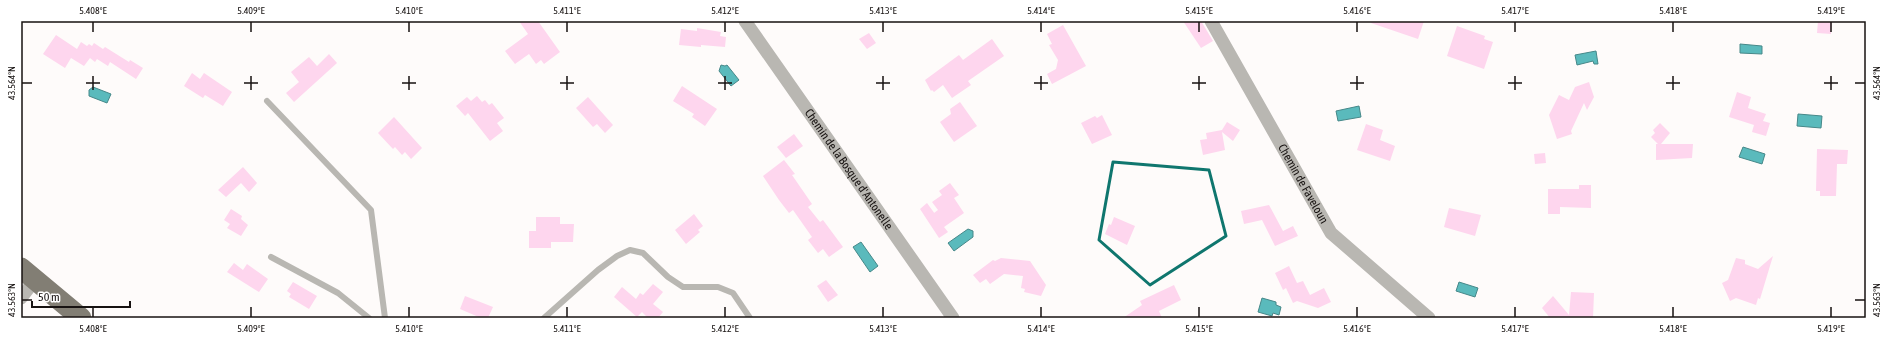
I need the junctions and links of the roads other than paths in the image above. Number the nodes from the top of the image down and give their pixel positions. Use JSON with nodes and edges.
{"nodes":[{"id":1,"x":745,"y":21,"type":"edge"},
{"id":2,"x":1211,"y":21,"type":"edge"},
{"id":3,"x":267,"y":101,"type":"dead end"},
{"id":4,"x":271,"y":257,"type":"dead end"},
{"id":5,"x":28,"y":274,"type":"edge"},
{"id":6,"x":21,"y":298,"type":"edge"},
{"id":7,"x":80,"y":318,"type":"edge"},
{"id":8,"x":369,"y":318,"type":"edge"},
{"id":9,"x":385,"y":318,"type":"edge"},
{"id":10,"x":544,"y":318,"type":"edge"},
{"id":11,"x":750,"y":318,"type":"edge"},
{"id":12,"x":953,"y":318,"type":"edge"},
{"id":13,"x":1429,"y":318,"type":"edge"}],
"edges":[{"from":1,"to":12,"type":"street","name":"Chemin de la Bosque d'Antonelle"},
{"from":2,"to":13,"type":"street","name":"Chemin de Faveloun"},
{"from":3,"to":9,"type":"lane"},
{"from":4,"to":8,"type":"lane"},
{"from":5,"to":6,"type":"street"},
{"from":5,"to":7,"type":"main road"},
{"from":10,"to":11,"type":"lane"}]}
